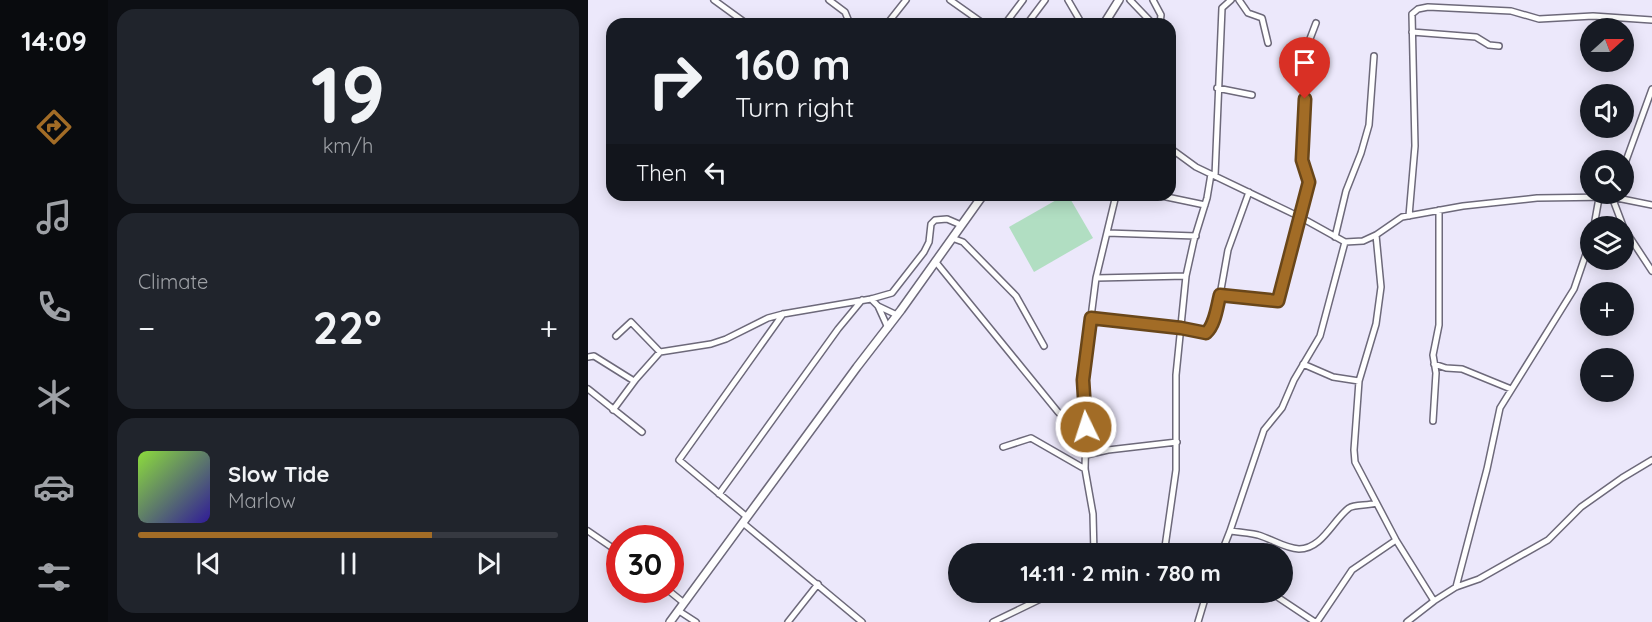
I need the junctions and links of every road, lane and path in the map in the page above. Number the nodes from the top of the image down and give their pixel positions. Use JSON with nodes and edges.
{"nodes":[{"id":1,"x":714,"y":0,"type":"edge"},
{"id":2,"x":829,"y":0,"type":"edge"},
{"id":3,"x":906,"y":0,"type":"edge"},
{"id":4,"x":950,"y":0,"type":"edge"},
{"id":5,"x":1023,"y":0,"type":"edge"},
{"id":6,"x":1045,"y":0,"type":"edge"},
{"id":7,"x":1068,"y":0,"type":"edge"},
{"id":8,"x":1119,"y":0,"type":"edge"},
{"id":9,"x":1130,"y":0,"type":"edge"},
{"id":10,"x":1153,"y":0,"type":"edge"},
{"id":11,"x":1230,"y":0,"type":"edge"},
{"id":12,"x":1239,"y":0,"type":"edge"},
{"id":13,"x":739,"y":18,"type":"edge"},
{"id":14,"x":848,"y":18,"type":"edge"},
{"id":15,"x":892,"y":18,"type":"edge"},
{"id":16,"x":976,"y":18,"type":"edge"},
{"id":17,"x":1010,"y":18,"type":"edge"},
{"id":18,"x":1032,"y":18,"type":"edge"},
{"id":19,"x":1078,"y":18,"type":"edge"},
{"id":20,"x":1108,"y":18,"type":"edge"},
{"id":21,"x":1147,"y":18,"type":"edge"},
{"id":22,"x":1160,"y":18,"type":"edge"},
{"id":23,"x":1652,"y":20,"type":"edge"},
{"id":24,"x":1316,"y":23,"type":"dead end"},
{"id":25,"x":1412,"y":32,"type":"junction"},
{"id":26,"x":1268,"y":43,"type":"dead end"},
{"id":27,"x":1499,"y":46,"type":"dead end"},
{"id":28,"x":1374,"y":56,"type":"dead end"},
{"id":29,"x":1217,"y":88,"type":"junction"},
{"id":30,"x":1651,"y":92,"type":"edge"},
{"id":31,"x":1252,"y":95,"type":"dead end"},
{"id":32,"x":1630,"y":150,"type":"edge"},
{"id":33,"x":1176,"y":152,"type":"edge"},
{"id":34,"x":1213,"y":175,"type":"junction"},
{"id":35,"x":1249,"y":192,"type":"junction"},
{"id":36,"x":1580,"y":198,"type":"edge"},
{"id":37,"x":1176,"y":199,"type":"edge"},
{"id":38,"x":1634,"y":200,"type":"edge"},
{"id":39,"x":979,"y":201,"type":"edge"},
{"id":40,"x":1115,"y":201,"type":"edge"},
{"id":41,"x":1205,"y":205,"type":"junction"},
{"id":42,"x":1652,"y":205,"type":"edge"},
{"id":43,"x":1439,"y":210,"type":"junction"},
{"id":44,"x":1409,"y":216,"type":"junction"},
{"id":45,"x":1300,"y":217,"type":"junction"},
{"id":46,"x":961,"y":225,"type":"junction"},
{"id":47,"x":1107,"y":233,"type":"junction"},
{"id":48,"x":1376,"y":235,"type":"junction"},
{"id":49,"x":1196,"y":236,"type":"junction"},
{"id":50,"x":1335,"y":237,"type":"junction"},
{"id":51,"x":952,"y":238,"type":"junction"},
{"id":52,"x":1345,"y":242,"type":"junction"},
{"id":53,"x":1634,"y":244,"type":"edge"},
{"id":54,"x":1644,"y":259,"type":"junction"},
{"id":55,"x":935,"y":261,"type":"junction"},
{"id":56,"x":1652,"y":261,"type":"edge"},
{"id":57,"x":1580,"y":270,"type":"edge"},
{"id":58,"x":1652,"y":271,"type":"edge"},
{"id":59,"x":1186,"y":276,"type":"junction"},
{"id":60,"x":1096,"y":278,"type":"junction"},
{"id":61,"x":1220,"y":295,"type":"junction"},
{"id":62,"x":871,"y":299,"type":"junction"},
{"id":63,"x":862,"y":300,"type":"junction"},
{"id":64,"x":878,"y":306,"type":"junction"},
{"id":65,"x":783,"y":314,"type":"junction"},
{"id":66,"x":897,"y":315,"type":"junction"},
{"id":67,"x":1091,"y":318,"type":"junction"},
{"id":68,"x":888,"y":328,"type":"junction"},
{"id":69,"x":1181,"y":328,"type":"junction"},
{"id":70,"x":616,"y":336,"type":"dead end"},
{"id":71,"x":1044,"y":346,"type":"dead end"},
{"id":72,"x":660,"y":352,"type":"junction"},
{"id":73,"x":588,"y":357,"type":"edge"},
{"id":74,"x":1303,"y":364,"type":"junction"},
{"id":75,"x":1434,"y":364,"type":"junction"},
{"id":76,"x":634,"y":381,"type":"junction"},
{"id":77,"x":1359,"y":381,"type":"junction"},
{"id":78,"x":588,"y":389,"type":"edge"},
{"id":79,"x":1511,"y":389,"type":"junction"},
{"id":80,"x":613,"y":410,"type":"junction"},
{"id":81,"x":1433,"y":421,"type":"dead end"},
{"id":82,"x":642,"y":432,"type":"dead end"},
{"id":83,"x":1086,"y":440,"type":"junction"},
{"id":84,"x":1177,"y":442,"type":"junction"},
{"id":85,"x":1002,"y":447,"type":"dead end"},
{"id":86,"x":1086,"y":455,"type":"junction"},
{"id":87,"x":1652,"y":460,"type":"edge"},
{"id":88,"x":1085,"y":469,"type":"junction"},
{"id":89,"x":719,"y":494,"type":"junction"},
{"id":90,"x":1377,"y":503,"type":"junction"},
{"id":91,"x":745,"y":520,"type":"junction"},
{"id":92,"x":588,"y":531,"type":"edge"},
{"id":93,"x":1230,"y":531,"type":"junction"},
{"id":94,"x":1396,"y":540,"type":"junction"},
{"id":95,"x":606,"y":543,"type":"edge"},
{"id":96,"x":1094,"y":543,"type":"edge"},
{"id":97,"x":1166,"y":543,"type":"edge"},
{"id":98,"x":1225,"y":543,"type":"edge"},
{"id":99,"x":818,"y":584,"type":"junction"},
{"id":100,"x":1456,"y":587,"type":"junction"},
{"id":101,"x":1434,"y":601,"type":"junction"},
{"id":102,"x":684,"y":603,"type":"joint"},
{"id":103,"x":1032,"y":603,"type":"edge"},
{"id":104,"x":1204,"y":603,"type":"edge"},
{"id":105,"x":1287,"y":603,"type":"edge"},
{"id":106,"x":679,"y":610,"type":"junction"},
{"id":107,"x":670,"y":622,"type":"edge"},
{"id":108,"x":696,"y":622,"type":"edge"},
{"id":109,"x":788,"y":622,"type":"edge"},
{"id":110,"x":862,"y":622,"type":"edge"},
{"id":111,"x":993,"y":622,"type":"edge"},
{"id":112,"x":1198,"y":622,"type":"edge"},
{"id":113,"x":1316,"y":622,"type":"edge"},
{"id":114,"x":1407,"y":622,"type":"edge"}],
"edges":[{"from":1,"to":13,"type":"street"},
{"from":2,"to":14,"type":"street"},
{"from":3,"to":15,"type":"street"},
{"from":4,"to":16,"type":"street"},
{"from":5,"to":17,"type":"street"},
{"from":6,"to":18,"type":"street"},
{"from":7,"to":19,"type":"street"},
{"from":8,"to":20,"type":"street"},
{"from":9,"to":21,"type":"street"},
{"from":10,"to":22,"type":"street"},
{"from":11,"to":29,"type":"street"},
{"from":12,"to":26,"type":"street"},
{"from":23,"to":25,"type":"street"},
{"from":24,"to":45,"type":"street"},
{"from":25,"to":27,"type":"street"},
{"from":25,"to":44,"type":"street"},
{"from":28,"to":50,"type":"street"},
{"from":29,"to":31,"type":"street"},
{"from":29,"to":34,"type":"street"},
{"from":30,"to":32,"type":"street"},
{"from":33,"to":34,"type":"street"},
{"from":34,"to":35,"type":"street"},
{"from":34,"to":41,"type":"street"},
{"from":35,"to":45,"type":"street"},
{"from":35,"to":61,"type":"street"},
{"from":36,"to":43,"type":"street"},
{"from":37,"to":41,"type":"street"},
{"from":38,"to":42,"type":"street"},
{"from":39,"to":46,"type":"street"},
{"from":40,"to":47,"type":"street"},
{"from":41,"to":49,"type":"street"},
{"from":43,"to":44,"type":"street"},
{"from":43,"to":75,"type":"street"},
{"from":44,"to":48,"type":"street"},
{"from":45,"to":50,"type":"street"},
{"from":45,"to":61,"type":"street"},
{"from":46,"to":51,"type":"street"},
{"from":46,"to":62,"type":"street"},
{"from":47,"to":49,"type":"street"},
{"from":47,"to":60,"type":"street"},
{"from":48,"to":52,"type":"street"},
{"from":48,"to":77,"type":"street"},
{"from":49,"to":59,"type":"street"},
{"from":50,"to":52,"type":"street"},
{"from":51,"to":55,"type":"street"},
{"from":51,"to":71,"type":"street"},
{"from":52,"to":74,"type":"street"},
{"from":53,"to":54,"type":"street"},
{"from":54,"to":56,"type":"street"},
{"from":54,"to":58,"type":"street"},
{"from":55,"to":66,"type":"street"},
{"from":55,"to":83,"type":"street"},
{"from":57,"to":79,"type":"street"},
{"from":59,"to":60,"type":"street"},
{"from":59,"to":69,"type":"street"},
{"from":60,"to":67,"type":"street"},
{"from":61,"to":69,"type":"street"},
{"from":62,"to":63,"type":"street"},
{"from":62,"to":64,"type":"street"},
{"from":63,"to":65,"type":"street"},
{"from":63,"to":89,"type":"street"},
{"from":64,"to":66,"type":"street"},
{"from":64,"to":68,"type":"street"},
{"from":65,"to":72,"type":"street"},
{"from":65,"to":89,"type":"street"},
{"from":66,"to":68,"type":"street"},
{"from":67,"to":69,"type":"street"},
{"from":67,"to":83,"type":"street"},
{"from":68,"to":91,"type":"street"},
{"from":69,"to":84,"type":"street"},
{"from":70,"to":72,"type":"street"},
{"from":72,"to":76,"type":"street"},
{"from":73,"to":76,"type":"street"},
{"from":74,"to":77,"type":"street"},
{"from":74,"to":93,"type":"street"},
{"from":75,"to":79,"type":"street"},
{"from":75,"to":81,"type":"street"},
{"from":76,"to":80,"type":"street"},
{"from":77,"to":90,"type":"street"},
{"from":78,"to":80,"type":"street"},
{"from":79,"to":100,"type":"street"},
{"from":80,"to":82,"type":"street"},
{"from":83,"to":86,"type":"street"},
{"from":84,"to":86,"type":"street"},
{"from":84,"to":97,"type":"street"},
{"from":85,"to":88,"type":"street"},
{"from":86,"to":88,"type":"street"},
{"from":87,"to":100,"type":"street"},
{"from":88,"to":96,"type":"street"},
{"from":89,"to":91,"type":"street"},
{"from":90,"to":93,"type":"street"},
{"from":90,"to":94,"type":"street"},
{"from":91,"to":99,"type":"street"},
{"from":91,"to":102,"type":"street"},
{"from":92,"to":95,"type":"street"},
{"from":93,"to":98,"type":"street"},
{"from":94,"to":101,"type":"street"},
{"from":94,"to":113,"type":"street"},
{"from":99,"to":109,"type":"street"},
{"from":99,"to":110,"type":"street"},
{"from":100,"to":101,"type":"street"},
{"from":101,"to":114,"type":"street"},
{"from":102,"to":106,"type":"street"},
{"from":103,"to":111,"type":"street"},
{"from":104,"to":112,"type":"street"},
{"from":105,"to":113,"type":"street"},
{"from":106,"to":107,"type":"street"},
{"from":106,"to":108,"type":"street"}]}
